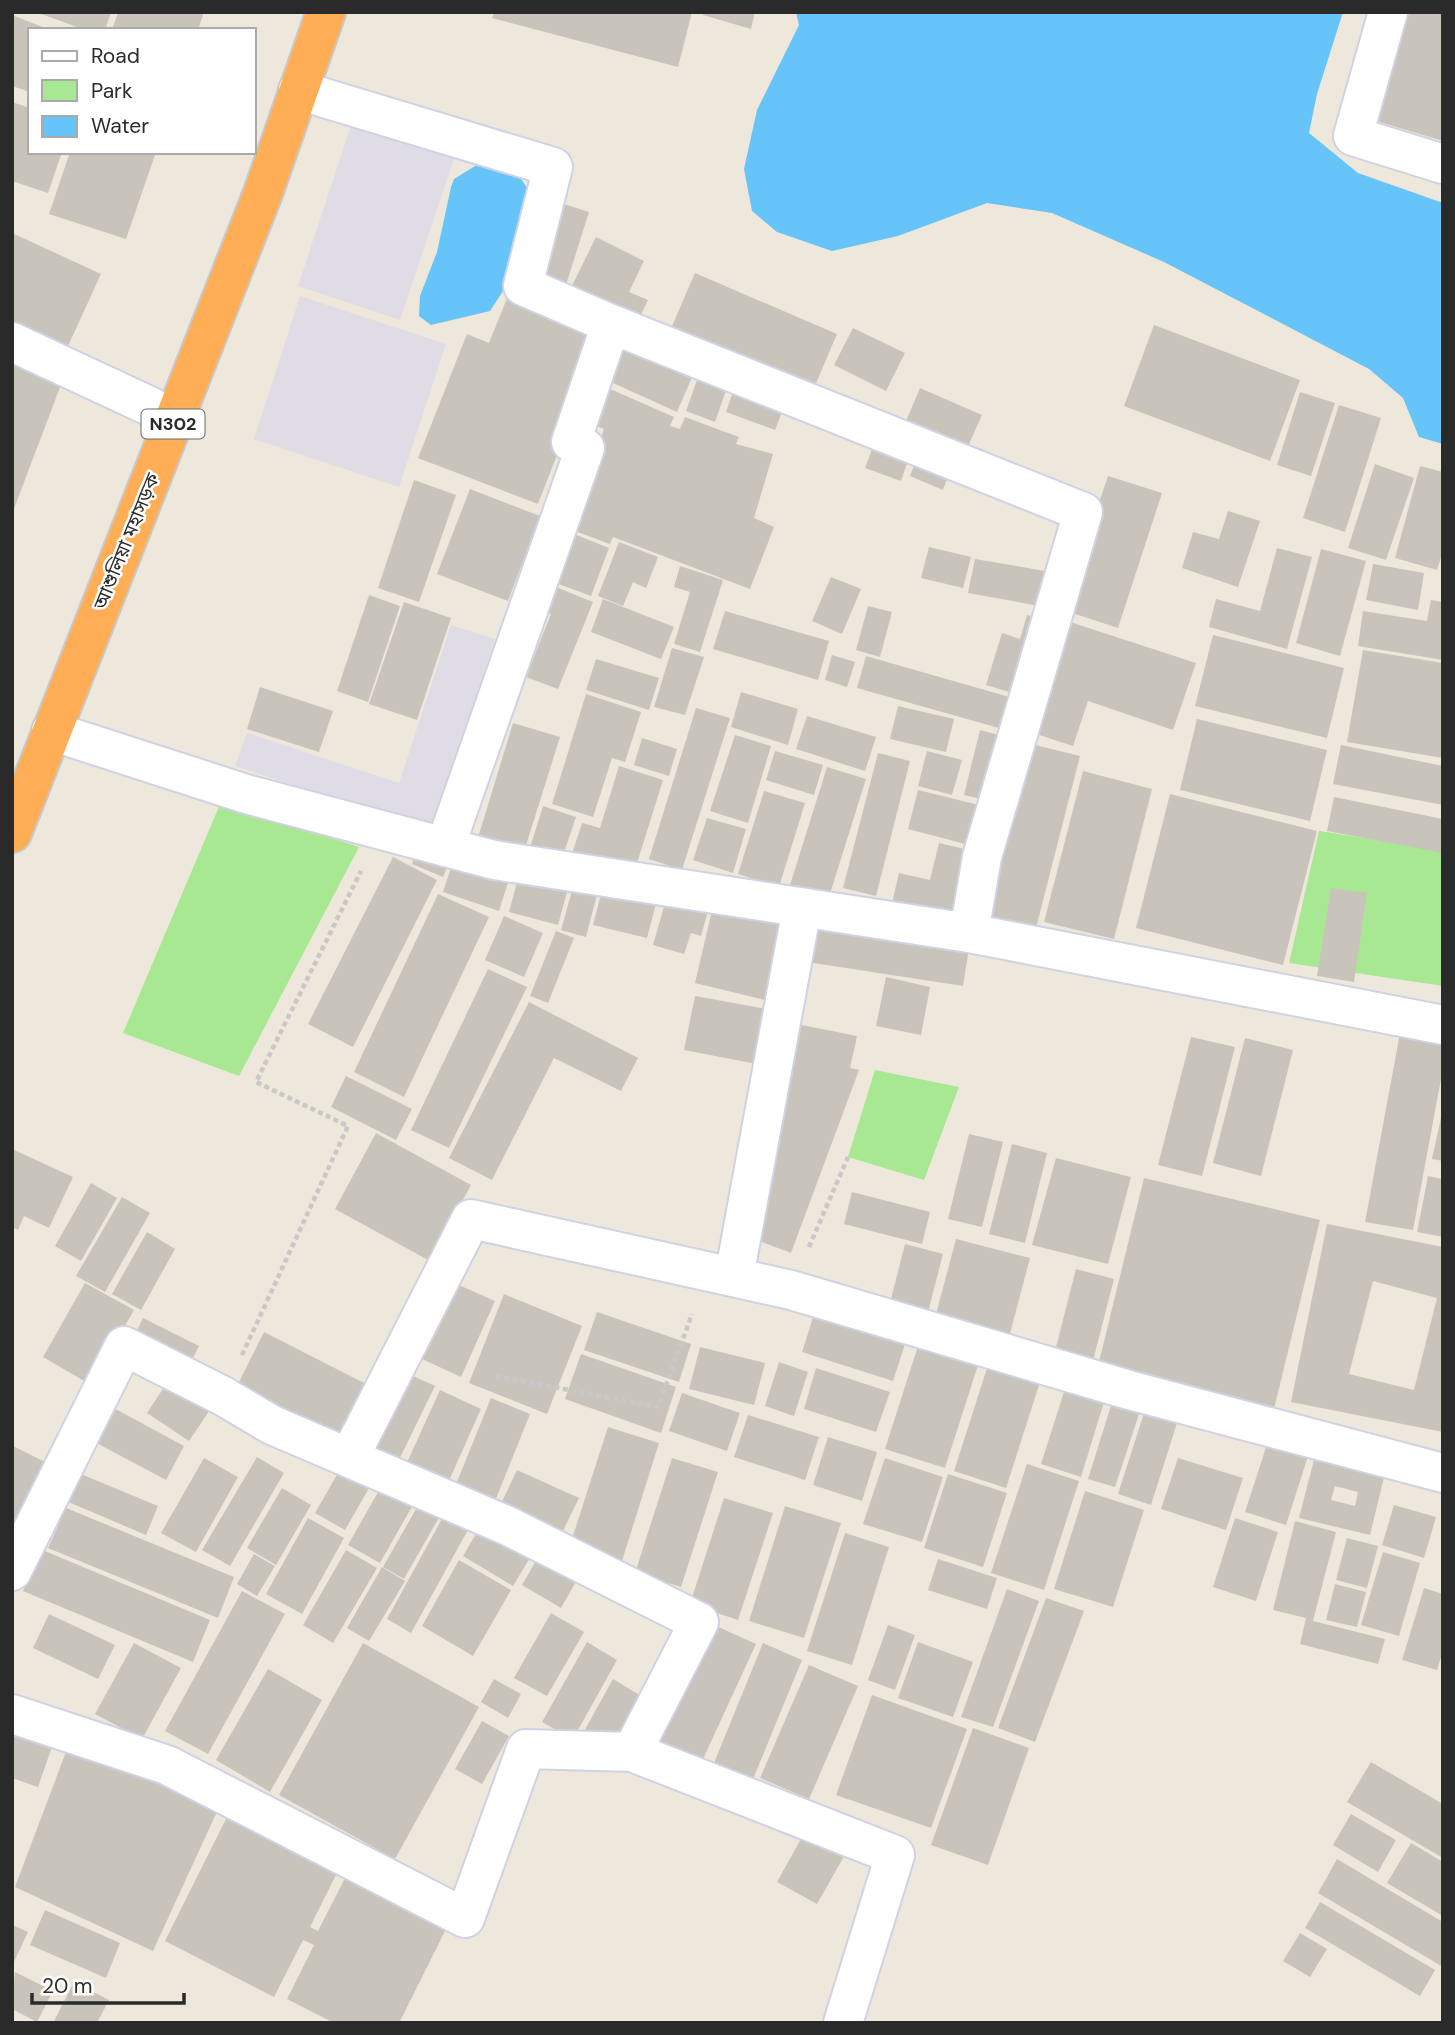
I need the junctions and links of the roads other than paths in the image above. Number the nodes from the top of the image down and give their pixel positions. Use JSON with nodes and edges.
{"nodes":[{"id":1,"x":326,"y":12,"type":"edge"},
{"id":2,"x":1388,"y":12,"type":"edge"},
{"id":3,"x":299,"y":90,"type":"junction"},
{"id":4,"x":1443,"y":164,"type":"edge"},
{"id":5,"x":611,"y":324,"type":"junction"},
{"id":6,"x":12,"y":342,"type":"edge"},
{"id":7,"x":175,"y":418,"type":"junction"},
{"id":8,"x":51,"y":731,"type":"junction"},
{"id":9,"x":12,"y":832,"type":"edge"},
{"id":10,"x":445,"y":847,"type":"junction"},
{"id":11,"x":802,"y":908,"type":"junction"},
{"id":12,"x":969,"y":933,"type":"junction"},
{"id":13,"x":1443,"y":1025,"type":"edge"},
{"id":14,"x":721,"y":1274,"type":"junction"},
{"id":15,"x":349,"y":1458,"type":"junction"},
{"id":16,"x":1443,"y":1473,"type":"edge"},
{"id":17,"x":12,"y":1571,"type":"edge"},
{"id":18,"x":12,"y":1714,"type":"edge"},
{"id":19,"x":632,"y":1752,"type":"junction"},
{"id":20,"x":843,"y":2023,"type":"edge"}],
"edges":[{"from":1,"to":3,"type":"highway","name":"আশুলিয়া মহাসড়ক","number":"N302"},
{"from":2,"to":4,"type":"street"},
{"from":3,"to":5,"type":"street"},
{"from":3,"to":7,"type":"highway","name":"আশুলিয়া মহাসড়ক","number":"N302"},
{"from":5,"to":10,"type":"street"},
{"from":5,"to":12,"type":"street"},
{"from":6,"to":7,"type":"street"},
{"from":7,"to":8,"type":"highway","name":"আশুলিয়া মহাসড়ক","number":"N302"},
{"from":8,"to":9,"type":"highway","name":"আশুলিয়া মহাসড়ক","number":"N302"},
{"from":8,"to":10,"type":"street"},
{"from":10,"to":11,"type":"street"},
{"from":11,"to":12,"type":"street"},
{"from":11,"to":14,"type":"street"},
{"from":12,"to":13,"type":"street"},
{"from":14,"to":15,"type":"street"},
{"from":14,"to":16,"type":"street"},
{"from":15,"to":17,"type":"street"},
{"from":15,"to":19,"type":"street"},
{"from":18,"to":19,"type":"street"},
{"from":19,"to":20,"type":"street"}]}
